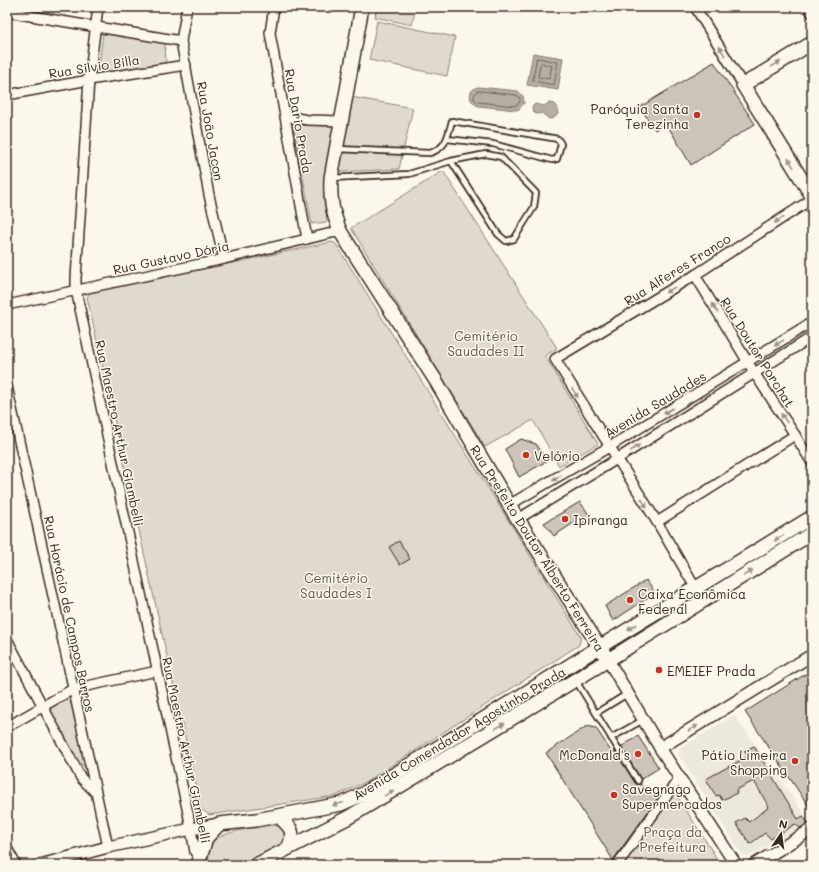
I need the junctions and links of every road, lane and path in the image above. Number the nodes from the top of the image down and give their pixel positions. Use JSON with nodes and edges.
{"nodes":[{"id":1,"x":98,"y":7,"type":"edge"},
{"id":2,"x":187,"y":7,"type":"edge"},
{"id":3,"x":274,"y":7,"type":"edge"},
{"id":4,"x":362,"y":7,"type":"edge"},
{"id":5,"x":695,"y":7,"type":"edge"},
{"id":6,"x":809,"y":7,"type":"edge"},
{"id":7,"x":7,"y":12,"type":"edge"},
{"id":8,"x":812,"y":13,"type":"edge"},
{"id":9,"x":94,"y":26,"type":"junction"},
{"id":10,"x":181,"y":41,"type":"junction"},
{"id":11,"x":812,"y":43,"type":"edge"},
{"id":12,"x":186,"y":65,"type":"junction"},
{"id":13,"x":89,"y":80,"type":"junction"},
{"id":14,"x":743,"y":85,"type":"junction"},
{"id":15,"x":7,"y":95,"type":"edge"},
{"id":16,"x":285,"y":116,"type":"junction"},
{"id":17,"x":342,"y":121,"type":"junction"},
{"id":18,"x":447,"y":139,"type":"junction"},
{"id":19,"x":336,"y":149,"type":"junction"},
{"id":20,"x":451,"y":161,"type":"junction"},
{"id":21,"x":331,"y":178,"type":"junction"},
{"id":22,"x":812,"y":198,"type":"edge"},
{"id":23,"x":340,"y":231,"type":"junction"},
{"id":24,"x":307,"y":239,"type":"junction"},
{"id":25,"x":224,"y":259,"type":"junction"},
{"id":26,"x":695,"y":274,"type":"junction"},
{"id":27,"x":76,"y":290,"type":"junction"},
{"id":28,"x":7,"y":304,"type":"edge"},
{"id":29,"x":812,"y":322,"type":"edge"},
{"id":30,"x":812,"y":337,"type":"edge"},
{"id":31,"x":748,"y":363,"type":"junction"},
{"id":32,"x":755,"y":374,"type":"junction"},
{"id":33,"x":7,"y":386,"type":"edge"},
{"id":34,"x":795,"y":435,"type":"junction"},
{"id":35,"x":609,"y":447,"type":"junction"},
{"id":36,"x":617,"y":459,"type":"junction"},
{"id":37,"x":812,"y":464,"type":"edge"},
{"id":38,"x":510,"y":505,"type":"junction"},
{"id":39,"x":812,"y":517,"type":"edge"},
{"id":40,"x":518,"y":519,"type":"junction"},
{"id":41,"x":657,"y":522,"type":"junction"},
{"id":42,"x":812,"y":533,"type":"edge"},
{"id":43,"x":696,"y":589,"type":"junction"},
{"id":44,"x":7,"y":639,"type":"edge"},
{"id":45,"x":599,"y":647,"type":"junction"},
{"id":46,"x":812,"y":655,"type":"edge"},
{"id":47,"x":608,"y":660,"type":"junction"},
{"id":48,"x":157,"y":671,"type":"junction"},
{"id":49,"x":576,"y":680,"type":"junction"},
{"id":50,"x":73,"y":689,"type":"junction"},
{"id":51,"x":628,"y":694,"type":"junction"},
{"id":52,"x":44,"y":707,"type":"junction"},
{"id":53,"x":596,"y":713,"type":"junction"},
{"id":54,"x":643,"y":720,"type":"junction"},
{"id":55,"x":7,"y":727,"type":"edge"},
{"id":56,"x":611,"y":738,"type":"junction"},
{"id":57,"x":660,"y":748,"type":"junction"},
{"id":58,"x":680,"y":777,"type":"junction"},
{"id":59,"x":638,"y":781,"type":"dead end"},
{"id":60,"x":95,"y":792,"type":"junction"},
{"id":61,"x":278,"y":816,"type":"junction"},
{"id":62,"x":219,"y":824,"type":"junction"},
{"id":63,"x":190,"y":828,"type":"junction"},
{"id":64,"x":812,"y":829,"type":"edge"},
{"id":65,"x":7,"y":848,"type":"edge"},
{"id":66,"x":108,"y":848,"type":"junction"},
{"id":67,"x":288,"y":848,"type":"junction"},
{"id":68,"x":200,"y":863,"type":"edge"},
{"id":69,"x":16,"y":865,"type":"edge"},
{"id":70,"x":40,"y":865,"type":"edge"},
{"id":71,"x":256,"y":865,"type":"edge"},
{"id":72,"x":617,"y":865,"type":"edge"},
{"id":73,"x":736,"y":865,"type":"edge"},
{"id":74,"x":754,"y":865,"type":"edge"}],
"edges":[{"from":1,"to":9,"type":"street","name":"Rua Maestro Arthur Giambelli"},
{"from":2,"to":10,"type":"street","name":"Rua João Jacon"},
{"from":3,"to":16,"type":"street","name":"Rua Dario Prada"},
{"from":4,"to":17,"type":"main road","name":"Rua Prefeito Doutor Alberto Ferreira"},
{"from":14,"to":5,"type":"street","one_way":true},
{"from":6,"to":8,"type":"street"},
{"from":7,"to":9,"type":"street"},
{"from":9,"to":10,"type":"street"},
{"from":9,"to":13,"type":"street","name":"Rua Maestro Arthur Giambelli"},
{"from":10,"to":12,"type":"street","name":"Rua João Jacon"},
{"from":14,"to":11,"type":"main road","one_way":true},
{"from":12,"to":13,"type":"street","name":"Rua Silvio Billa"},
{"from":12,"to":25,"type":"street","name":"Rua João Jacon"},
{"from":13,"to":15,"type":"street","name":"Rua Silvio Billa"},
{"from":13,"to":27,"type":"street","name":"Rua Maestro Arthur Giambelli"},
{"from":22,"to":14,"type":"main road","one_way":true},
{"from":16,"to":17,"type":"street"},
{"from":16,"to":24,"type":"street","name":"Rua Dario Prada"},
{"from":17,"to":19,"type":"main road","name":"Rua Prefeito Doutor Alberto Ferreira"},
{"from":18,"to":18,"type":"lane"},
{"from":18,"to":19,"type":"lane"},
{"from":19,"to":21,"type":"main road","name":"Rua Prefeito Doutor Alberto Ferreira"},
{"from":20,"to":20,"type":"lane"},
{"from":20,"to":21,"type":"lane"},
{"from":21,"to":23,"type":"main road","name":"Rua Prefeito Doutor Alberto Ferreira"},
{"from":22,"to":26,"type":"street","name":"Rua Alferes Franco","one_way":true},
{"from":23,"to":24,"type":"street","name":"Rua Gustavo Dória"},
{"from":23,"to":38,"type":"main road","name":"Rua Prefeito Doutor Alberto Ferreira"},
{"from":24,"to":25,"type":"street","name":"Rua Gustavo Dória"},
{"from":25,"to":27,"type":"street","name":"Rua Gustavo Dória"},
{"from":31,"to":26,"type":"street","name":"Rua Doutor Porchat","one_way":true},
{"from":26,"to":35,"type":"street","name":"Rua Alferes Franco","one_way":true},
{"from":27,"to":28,"type":"street","name":"Rua Gustavo Dória"},
{"from":27,"to":48,"type":"street","name":"Rua Maestro Arthur Giambelli"},
{"from":29,"to":31,"type":"street","name":"Avenida Saudades","one_way":true},
{"from":30,"to":32,"type":"street","name":"Avenida Saudades"},
{"from":31,"to":32,"type":"street","name":"Rua Doutor Porchat"},
{"from":31,"to":35,"type":"street","name":"Avenida Saudades","one_way":true},
{"from":34,"to":32,"type":"street","name":"Rua Doutor Porchat","one_way":true},
{"from":36,"to":32,"type":"street","name":"Avenida Saudades","one_way":true},
{"from":33,"to":50,"type":"street","name":"Rua Horácio de Campos Barros"},
{"from":34,"to":37,"type":"street","name":"Rua Doutor Porchat"},
{"from":34,"to":41,"type":"street"},
{"from":35,"to":36,"type":"street"},
{"from":35,"to":38,"type":"street","name":"Avenida Saudades","one_way":true},
{"from":36,"to":40,"type":"street","name":"Avenida Saudades"},
{"from":36,"to":41,"type":"street","one_way":true},
{"from":38,"to":40,"type":"main road","name":"Rua Prefeito Doutor Alberto Ferreira"},
{"from":39,"to":43,"type":"main road","name":"Avenida Comendador Agostinho Prada","one_way":true},
{"from":40,"to":45,"type":"main road","name":"Rua Prefeito Doutor Alberto Ferreira"},
{"from":41,"to":43,"type":"street"},
{"from":47,"to":42,"type":"main road","name":"Avenida Comendador Agostinho Prada","one_way":true},
{"from":43,"to":45,"type":"main road","name":"Avenida Comendador Agostinho Prada","one_way":true},
{"from":44,"to":52,"type":"street"},
{"from":45,"to":47,"type":"main road","name":"Rua Prefeito Doutor Alberto Ferreira"},
{"from":45,"to":61,"type":"main road","name":"Avenida Comendador Agostinho Prada","one_way":true},
{"from":57,"to":46,"type":"street","one_way":true},
{"from":47,"to":49,"type":"main road","name":"Avenida Comendador Agostinho Prada"},
{"from":47,"to":51,"type":"street","name":"Rua Prefeito Doutor Alberto Ferreira"},
{"from":48,"to":50,"type":"street"},
{"from":48,"to":63,"type":"street","name":"Rua Maestro Arthur Giambelli"},
{"from":49,"to":53,"type":"lane"},
{"from":67,"to":49,"type":"main road","name":"Avenida Comendador Agostinho Prada","one_way":true},
{"from":50,"to":52,"type":"street"},
{"from":50,"to":60,"type":"street","name":"Rua Horácio de Campos Barros"},
{"from":51,"to":53,"type":"lane"},
{"from":51,"to":54,"type":"street","name":"Rua Prefeito Doutor Alberto Ferreira"},
{"from":52,"to":55,"type":"street"},
{"from":52,"to":60,"type":"street"},
{"from":53,"to":56,"type":"lane"},
{"from":54,"to":56,"type":"lane"},
{"from":54,"to":57,"type":"street","name":"Rua Prefeito Doutor Alberto Ferreira"},
{"from":56,"to":59,"type":"lane"},
{"from":57,"to":58,"type":"street","name":"Rua Prefeito Doutor Alberto Ferreira"},
{"from":58,"to":72,"type":"street"},
{"from":58,"to":73,"type":"street","name":"Rua Prefeito Doutor Alberto Ferreira"},
{"from":60,"to":66,"type":"street","name":"Rua Horácio de Campos Barros"},
{"from":61,"to":62,"type":"main road","name":"Avenida Comendador Agostinho Prada"},
{"from":61,"to":67,"type":"main road"},
{"from":62,"to":63,"type":"street"},
{"from":62,"to":68,"type":"main road"},
{"from":63,"to":66,"type":"street"},
{"from":63,"to":68,"type":"street","name":"Rua Maestro Arthur Giambelli"},
{"from":64,"to":74,"type":"street"},
{"from":65,"to":69,"type":"street"},
{"from":66,"to":70,"type":"street"},
{"from":67,"to":71,"type":"main road","name":"Avenida Comendador Agostinho Prada"}]}
